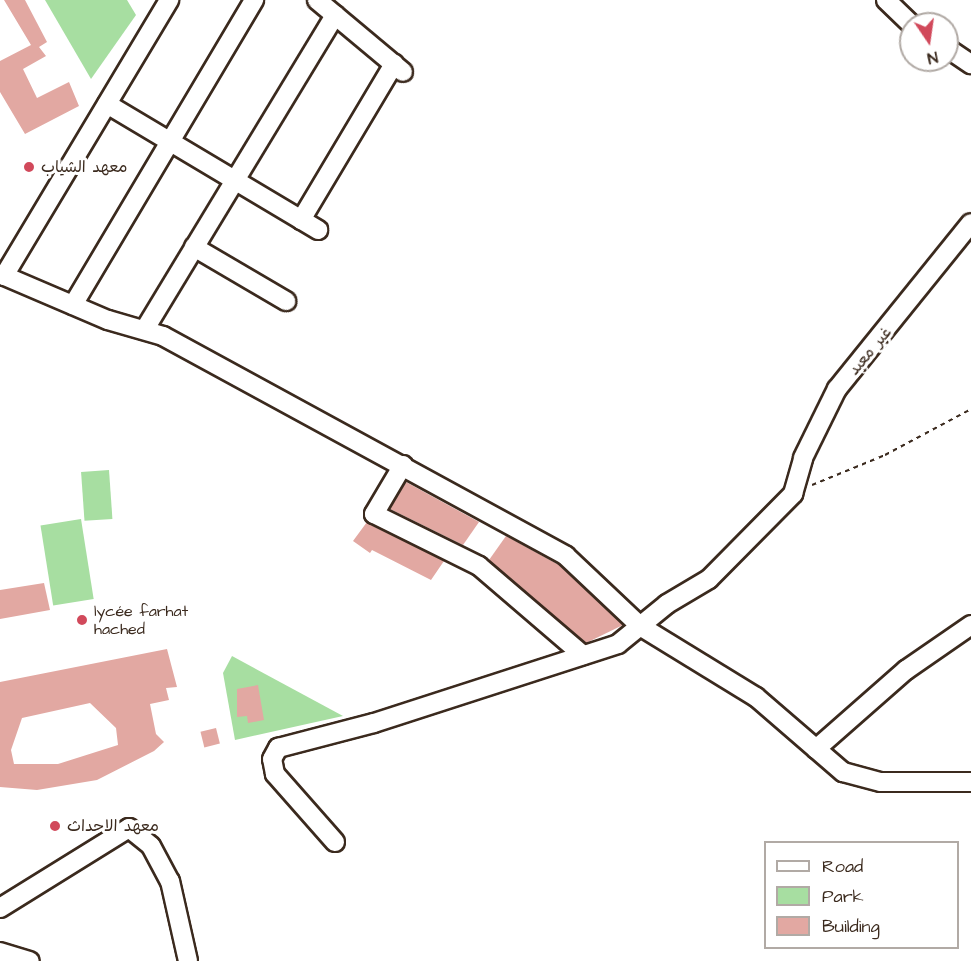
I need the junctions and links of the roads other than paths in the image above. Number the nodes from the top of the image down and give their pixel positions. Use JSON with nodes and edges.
{"nodes":[{"id":1,"x":169,"y":0,"type":"edge"},
{"id":2,"x":254,"y":0,"type":"edge"},
{"id":3,"x":317,"y":0,"type":"edge"},
{"id":4,"x":886,"y":0,"type":"edge"},
{"id":5,"x":899,"y":12,"type":"edge"},
{"id":6,"x":335,"y":15,"type":"junction"},
{"id":7,"x":107,"y":104,"type":"junction"},
{"id":8,"x":170,"y":141,"type":"junction"},
{"id":9,"x":235,"y":180,"type":"junction"},
{"id":10,"x":301,"y":220,"type":"junction"},
{"id":11,"x":971,"y":223,"type":"edge"},
{"id":12,"x":318,"y":230,"type":"dead end"},
{"id":13,"x":194,"y":247,"type":"junction"},
{"id":14,"x":2,"y":275,"type":"edge"},
{"id":15,"x":286,"y":301,"type":"dead end"},
{"id":16,"x":73,"y":305,"type":"junction"},
{"id":17,"x":145,"y":329,"type":"junction"},
{"id":18,"x":403,"y":465,"type":"junction"},
{"id":19,"x":971,"y":625,"type":"edge"},
{"id":20,"x":640,"y":626,"type":"junction"},
{"id":21,"x":583,"y":655,"type":"junction"},
{"id":22,"x":816,"y":749,"type":"junction"},
{"id":23,"x":971,"y":783,"type":"edge"},
{"id":24,"x":335,"y":842,"type":"dead end"},
{"id":25,"x":0,"y":908,"type":"edge"},
{"id":26,"x":0,"y":952,"type":"edge"},
{"id":27,"x":30,"y":961,"type":"edge"},
{"id":28,"x":188,"y":961,"type":"edge"}],
"edges":[{"from":1,"to":7,"type":"street"},
{"from":2,"to":8,"type":"street"},
{"from":3,"to":6,"type":"street"},
{"from":4,"to":5,"type":"street"},
{"from":6,"to":9,"type":"street"},
{"from":6,"to":10,"type":"street"},
{"from":7,"to":8,"type":"street"},
{"from":7,"to":14,"type":"street"},
{"from":8,"to":9,"type":"street"},
{"from":8,"to":16,"type":"street"},
{"from":9,"to":10,"type":"street"},
{"from":9,"to":13,"type":"street"},
{"from":10,"to":12,"type":"street"},
{"from":11,"to":20,"type":"street","name":"غير معبد"},
{"from":13,"to":15,"type":"street"},
{"from":13,"to":17,"type":"street"},
{"from":14,"to":16,"type":"street"},
{"from":16,"to":17,"type":"street"},
{"from":17,"to":18,"type":"street"},
{"from":18,"to":20,"type":"street"},
{"from":18,"to":21,"type":"street"},
{"from":19,"to":22,"type":"street"},
{"from":20,"to":21,"type":"street","name":"غير معبد"},
{"from":20,"to":22,"type":"street"},
{"from":21,"to":24,"type":"street","name":"غير معبد"},
{"from":22,"to":23,"type":"street"},
{"from":25,"to":28,"type":"street"},
{"from":26,"to":27,"type":"street"}]}
